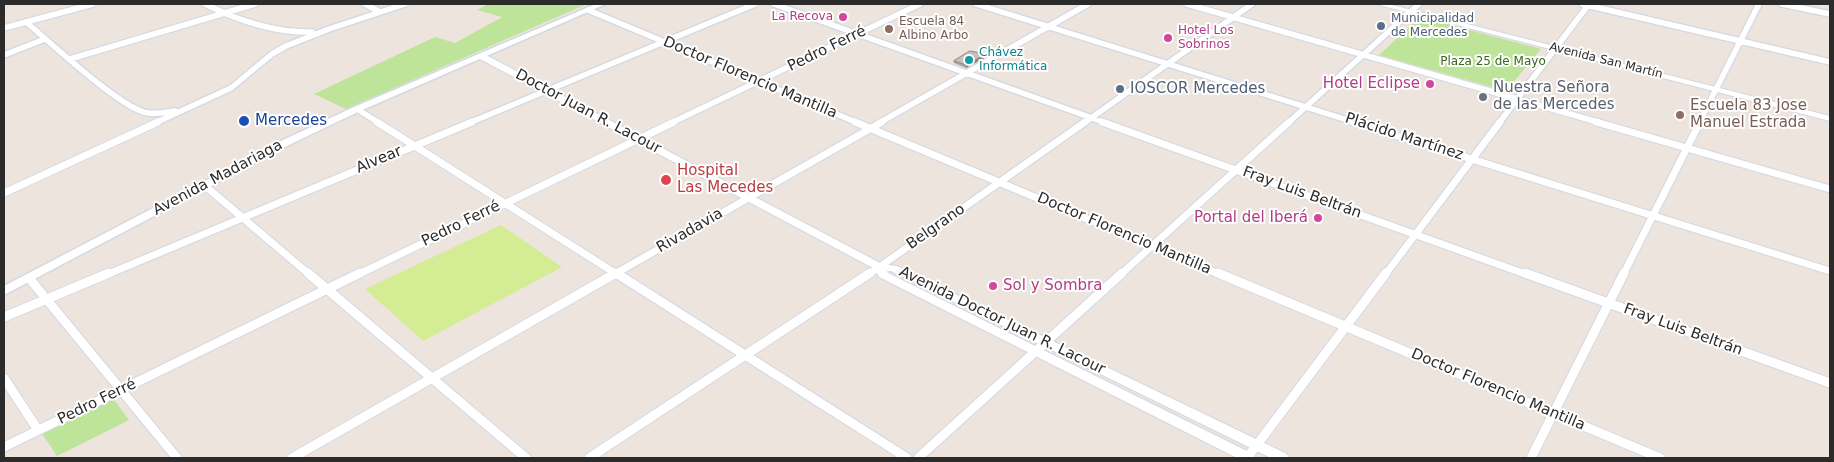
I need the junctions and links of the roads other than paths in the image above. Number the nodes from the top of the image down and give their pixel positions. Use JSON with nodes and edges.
{"nodes":[{"id":1,"x":93,"y":4,"type":"edge"},
{"id":2,"x":205,"y":4,"type":"edge"},
{"id":3,"x":255,"y":4,"type":"edge"},
{"id":4,"x":365,"y":4,"type":"edge"},
{"id":5,"x":405,"y":4,"type":"edge"},
{"id":6,"x":602,"y":4,"type":"edge"},
{"id":7,"x":755,"y":4,"type":"edge"},
{"id":8,"x":774,"y":4,"type":"edge"},
{"id":9,"x":920,"y":4,"type":"edge"},
{"id":10,"x":976,"y":4,"type":"edge"},
{"id":11,"x":1088,"y":4,"type":"edge"},
{"id":12,"x":1187,"y":4,"type":"edge"},
{"id":13,"x":1252,"y":4,"type":"edge"},
{"id":14,"x":1382,"y":4,"type":"edge"},
{"id":15,"x":1419,"y":4,"type":"edge"},
{"id":16,"x":1587,"y":4,"type":"edge"},
{"id":17,"x":1759,"y":4,"type":"edge"},
{"id":18,"x":1782,"y":4,"type":"edge"},
{"id":19,"x":588,"y":10,"type":"junction"},
{"id":20,"x":1411,"y":11,"type":"junction"},
{"id":21,"x":380,"y":12,"type":"junction"},
{"id":22,"x":224,"y":13,"type":"junction"},
{"id":23,"x":1830,"y":14,"type":"edge"},
{"id":24,"x":1233,"y":17,"type":"junction"},
{"id":25,"x":26,"y":22,"type":"junction"},
{"id":26,"x":1049,"y":26,"type":"junction"},
{"id":27,"x":4,"y":28,"type":"edge"},
{"id":28,"x":329,"y":28,"type":"junction"},
{"id":29,"x":300,"y":32,"type":"junction"},
{"id":30,"x":858,"y":34,"type":"junction"},
{"id":31,"x":45,"y":39,"type":"junction"},
{"id":32,"x":1740,"y":41,"type":"junction"},
{"id":33,"x":296,"y":42,"type":"junction"},
{"id":34,"x":663,"y":42,"type":"junction"},
{"id":35,"x":1556,"y":48,"type":"junction"},
{"id":36,"x":1363,"y":54,"type":"junction"},
{"id":37,"x":4,"y":55,"type":"edge"},
{"id":38,"x":480,"y":56,"type":"junction"},
{"id":39,"x":70,"y":59,"type":"junction"},
{"id":40,"x":1830,"y":62,"type":"edge"},
{"id":41,"x":1169,"y":63,"type":"junction"},
{"id":42,"x":966,"y":73,"type":"junction"},
{"id":43,"x":759,"y":82,"type":"junction"},
{"id":44,"x":1716,"y":90,"type":"junction"},
{"id":45,"x":546,"y":91,"type":"junction"},
{"id":46,"x":1518,"y":99,"type":"junction"},
{"id":47,"x":1306,"y":106,"type":"junction"},
{"id":48,"x":185,"y":109,"type":"junction"},
{"id":49,"x":357,"y":109,"type":"junction"},
{"id":50,"x":1091,"y":118,"type":"junction"},
{"id":51,"x":1830,"y":119,"type":"edge"},
{"id":52,"x":870,"y":128,"type":"junction"},
{"id":53,"x":638,"y":139,"type":"junction"},
{"id":54,"x":416,"y":145,"type":"junction"},
{"id":55,"x":1687,"y":148,"type":"junction"},
{"id":56,"x":1473,"y":158,"type":"junction"},
{"id":57,"x":1236,"y":170,"type":"junction"},
{"id":58,"x":1000,"y":182,"type":"junction"},
{"id":59,"x":204,"y":185,"type":"junction"},
{"id":60,"x":1830,"y":189,"type":"edge"},
{"id":61,"x":4,"y":193,"type":"edge"},
{"id":62,"x":748,"y":197,"type":"junction"},
{"id":63,"x":506,"y":202,"type":"junction"},
{"id":64,"x":1653,"y":216,"type":"junction"},
{"id":65,"x":242,"y":217,"type":"junction"},
{"id":66,"x":1416,"y":234,"type":"junction"},
{"id":67,"x":1152,"y":246,"type":"junction"},
{"id":68,"x":880,"y":267,"type":"junction"},
{"id":69,"x":1830,"y":271,"type":"edge"},
{"id":70,"x":616,"y":273,"type":"junction"},
{"id":71,"x":29,"y":278,"type":"junction"},
{"id":72,"x":328,"y":290,"type":"junction"},
{"id":73,"x":4,"y":291,"type":"edge"},
{"id":74,"x":46,"y":299,"type":"junction"},
{"id":75,"x":1609,"y":304,"type":"junction"},
{"id":76,"x":4,"y":317,"type":"edge"},
{"id":77,"x":1346,"y":327,"type":"junction"},
{"id":78,"x":1046,"y":343,"type":"junction"},
{"id":79,"x":1036,"y":352,"type":"junction"},
{"id":80,"x":745,"y":355,"type":"junction"},
{"id":81,"x":4,"y":378,"type":"edge"},
{"id":82,"x":432,"y":378,"type":"junction"},
{"id":83,"x":1830,"y":383,"type":"edge"},
{"id":84,"x":121,"y":390,"type":"junction"},
{"id":85,"x":1554,"y":414,"type":"junction"},
{"id":86,"x":38,"y":430,"type":"junction"},
{"id":87,"x":1257,"y":445,"type":"junction"},
{"id":88,"x":4,"y":447,"type":"edge"},
{"id":89,"x":176,"y":458,"type":"edge"},
{"id":90,"x":292,"y":458,"type":"edge"},
{"id":91,"x":526,"y":458,"type":"edge"},
{"id":92,"x":589,"y":458,"type":"edge"},
{"id":93,"x":907,"y":458,"type":"edge"},
{"id":94,"x":918,"y":458,"type":"edge"},
{"id":95,"x":1248,"y":458,"type":"edge"},
{"id":96,"x":1282,"y":458,"type":"edge"},
{"id":97,"x":1531,"y":458,"type":"edge"},
{"id":98,"x":1660,"y":458,"type":"edge"}],
"edges":[{"from":1,"to":25,"type":"street"},
{"from":2,"to":22,"type":"street"},
{"from":3,"to":22,"type":"street"},
{"from":4,"to":21,"type":"street"},
{"from":5,"to":21,"type":"street"},
{"from":6,"to":19,"type":"main road","name":"Avenida Madariaga"},
{"from":7,"to":34,"type":"street","name":"Alvear"},
{"from":8,"to":30,"type":"street","name":"Fray Luis Beltrán"},
{"from":9,"to":30,"type":"street","name":"Pedro Ferré"},
{"from":10,"to":26,"type":"street","name":"Plácido Martínez"},
{"from":11,"to":26,"type":"street","name":"Rivadavia"},
{"from":12,"to":24,"type":"street"},
{"from":13,"to":24,"type":"street","name":"Belgrano"},
{"from":14,"to":20,"type":"street","name":"Avenida San Martín"},
{"from":15,"to":20,"type":"street"},
{"from":16,"to":32,"type":"street"},
{"from":16,"to":35,"type":"street"},
{"from":17,"to":32,"type":"street"},
{"from":18,"to":23,"type":"street"},
{"from":19,"to":34,"type":"street","name":"Doctor Florencio Mantilla"},
{"from":19,"to":38,"type":"main road","name":"Avenida Madariaga"},
{"from":20,"to":35,"type":"street","name":"Avenida San Martín"},
{"from":20,"to":36,"type":"street"},
{"from":21,"to":28,"type":"street"},
{"from":22,"to":29,"type":"street"},
{"from":22,"to":39,"type":"street"},
{"from":24,"to":36,"type":"street"},
{"from":24,"to":41,"type":"street","name":"Belgrano"},
{"from":25,"to":27,"type":"street"},
{"from":25,"to":31,"type":"street"},
{"from":26,"to":41,"type":"street","name":"Plácido Martínez"},
{"from":26,"to":42,"type":"street","name":"Rivadavia"},
{"from":28,"to":29,"type":"street"},
{"from":28,"to":33,"type":"street"},
{"from":29,"to":33,"type":"street"},
{"from":30,"to":42,"type":"street","name":"Fray Luis Beltrán"},
{"from":30,"to":43,"type":"street","name":"Pedro Ferré"},
{"from":31,"to":37,"type":"street"},
{"from":31,"to":39,"type":"street"},
{"from":32,"to":40,"type":"street"},
{"from":32,"to":44,"type":"street"},
{"from":33,"to":48,"type":"street"},
{"from":34,"to":43,"type":"street","name":"Doctor Florencio Mantilla"},
{"from":34,"to":45,"type":"street","name":"Alvear"},
{"from":35,"to":44,"type":"street","name":"Avenida San Martín"},
{"from":35,"to":46,"type":"street"},
{"from":36,"to":46,"type":"street"},
{"from":36,"to":47,"type":"street"},
{"from":38,"to":45,"type":"street","name":"Doctor Juan R. Lacour"},
{"from":38,"to":49,"type":"main road","name":"Avenida Madariaga"},
{"from":39,"to":48,"type":"street"},
{"from":41,"to":47,"type":"street","name":"Plácido Martínez"},
{"from":41,"to":50,"type":"street","name":"Belgrano"},
{"from":42,"to":50,"type":"street","name":"Fray Luis Beltrán"},
{"from":42,"to":52,"type":"street","name":"Rivadavia"},
{"from":43,"to":52,"type":"street","name":"Doctor Florencio Mantilla"},
{"from":43,"to":53,"type":"street","name":"Pedro Ferré"},
{"from":44,"to":51,"type":"street","name":"Avenida San Martín"},
{"from":44,"to":55,"type":"street"},
{"from":45,"to":53,"type":"street","name":"Doctor Juan R. Lacour"},
{"from":45,"to":54,"type":"street","name":"Alvear"},
{"from":46,"to":55,"type":"street"},
{"from":46,"to":56,"type":"street"},
{"from":47,"to":56,"type":"street","name":"Plácido Martínez"},
{"from":47,"to":57,"type":"street"},
{"from":48,"to":61,"type":"street"},
{"from":49,"to":54,"type":"street"},
{"from":49,"to":59,"type":"main road","name":"Avenida Madariaga"},
{"from":50,"to":57,"type":"street","name":"Fray Luis Beltrán"},
{"from":50,"to":58,"type":"street","name":"Belgrano"},
{"from":52,"to":58,"type":"street","name":"Doctor Florencio Mantilla"},
{"from":52,"to":62,"type":"street","name":"Rivadavia"},
{"from":53,"to":62,"type":"street","name":"Doctor Juan R. Lacour"},
{"from":53,"to":63,"type":"street","name":"Pedro Ferré"},
{"from":54,"to":63,"type":"street"},
{"from":54,"to":65,"type":"street","name":"Alvear"},
{"from":55,"to":60,"type":"street"},
{"from":55,"to":64,"type":"street"},
{"from":56,"to":64,"type":"street","name":"Plácido Martínez"},
{"from":56,"to":66,"type":"street"},
{"from":57,"to":66,"type":"street","name":"Fray Luis Beltrán"},
{"from":57,"to":67,"type":"street"},
{"from":58,"to":67,"type":"street","name":"Doctor Florencio Mantilla"},
{"from":58,"to":68,"type":"street","name":"Belgrano"},
{"from":59,"to":65,"type":"street"},
{"from":59,"to":71,"type":"main road","name":"Avenida Madariaga"},
{"from":62,"to":68,"type":"street","name":"Doctor Juan R. Lacour"},
{"from":62,"to":70,"type":"street","name":"Rivadavia"},
{"from":63,"to":70,"type":"street"},
{"from":63,"to":72,"type":"street","name":"Pedro Ferré"},
{"from":64,"to":69,"type":"street","name":"Plácido Martínez"},
{"from":64,"to":75,"type":"street"},
{"from":65,"to":72,"type":"street"},
{"from":65,"to":74,"type":"street","name":"Alvear"},
{"from":66,"to":75,"type":"street","name":"Fray Luis Beltrán"},
{"from":66,"to":77,"type":"street"},
{"from":67,"to":77,"type":"street","name":"Doctor Florencio Mantilla"},
{"from":67,"to":78,"type":"street"},
{"from":68,"to":78,"type":"street","name":"Avenida Doctor Juan R. Lacour"},
{"from":68,"to":79,"type":"street","name":"Avenida Doctor Juan R. Lacour"},
{"from":68,"to":80,"type":"street","name":"Belgrano"},
{"from":70,"to":80,"type":"street"},
{"from":70,"to":82,"type":"street","name":"Rivadavia"},
{"from":71,"to":73,"type":"main road","name":"Avenida Madariaga"},
{"from":71,"to":74,"type":"street"},
{"from":72,"to":82,"type":"street"},
{"from":72,"to":84,"type":"street","name":"Pedro Ferré"},
{"from":74,"to":76,"type":"street","name":"Alvear"},
{"from":74,"to":84,"type":"street"},
{"from":75,"to":83,"type":"street","name":"Fray Luis Beltrán"},
{"from":75,"to":85,"type":"street"},
{"from":77,"to":85,"type":"street","name":"Doctor Florencio Mantilla"},
{"from":77,"to":87,"type":"street"},
{"from":78,"to":79,"type":"street"},
{"from":78,"to":87,"type":"street","name":"Avenida Doctor Juan R. Lacour"},
{"from":79,"to":94,"type":"street"},
{"from":79,"to":95,"type":"street","name":"Avenida Doctor Juan R. Lacour"},
{"from":80,"to":92,"type":"street","name":"Belgrano"},
{"from":80,"to":93,"type":"street"},
{"from":81,"to":86,"type":"street"},
{"from":82,"to":90,"type":"street","name":"Rivadavia"},
{"from":82,"to":91,"type":"street"},
{"from":84,"to":86,"type":"street","name":"Pedro Ferré"},
{"from":84,"to":89,"type":"street"},
{"from":85,"to":97,"type":"street"},
{"from":85,"to":98,"type":"street","name":"Doctor Florencio Mantilla"},
{"from":86,"to":88,"type":"street","name":"Pedro Ferré"},
{"from":87,"to":95,"type":"street"},
{"from":87,"to":96,"type":"street","name":"Avenida Doctor Juan R. Lacour"}]}
